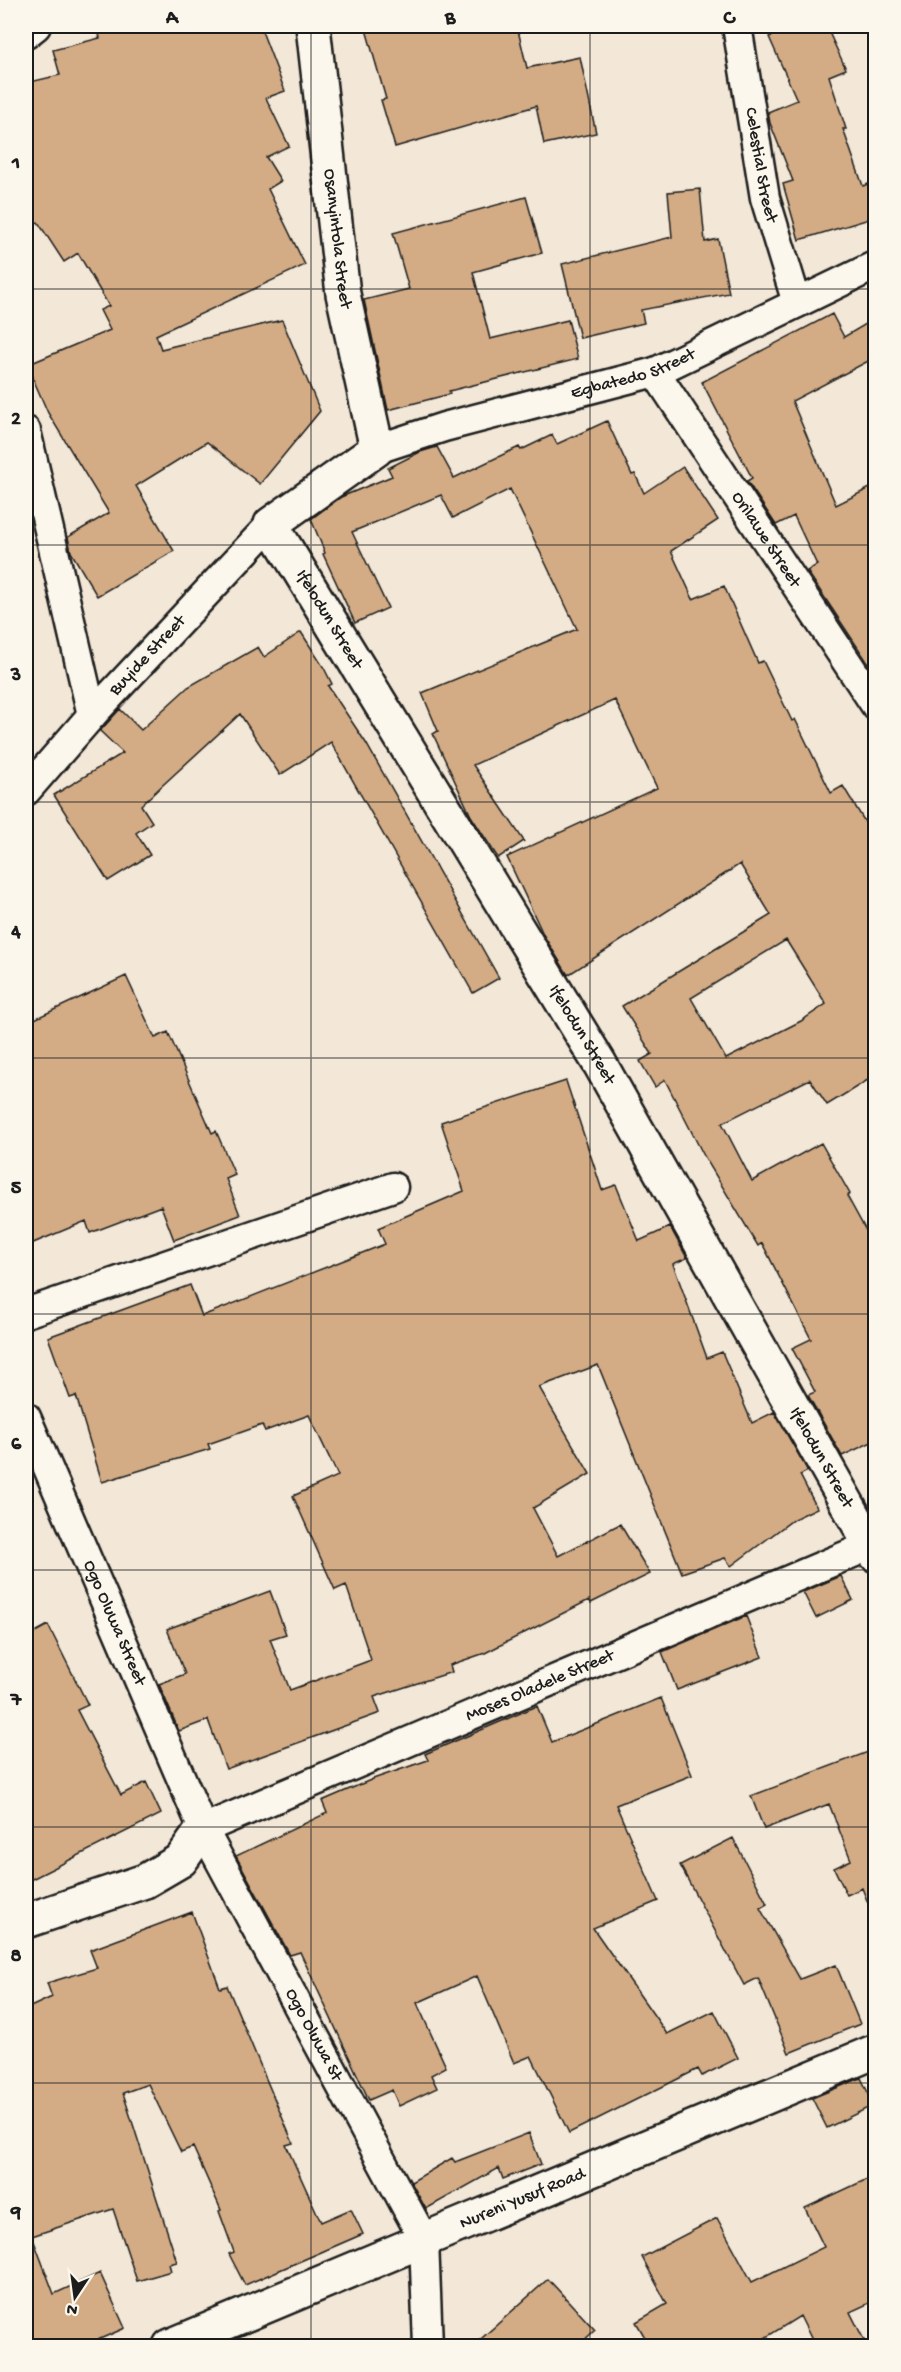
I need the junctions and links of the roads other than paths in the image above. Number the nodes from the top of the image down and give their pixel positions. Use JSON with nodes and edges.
{"nodes":[{"id":1,"x":36,"y":26,"type":"edge"},
{"id":2,"x":313,"y":26,"type":"edge"},
{"id":3,"x":737,"y":26,"type":"edge"},
{"id":4,"x":26,"y":34,"type":"edge"},
{"id":5,"x":876,"y":265,"type":"edge"},
{"id":6,"x":797,"y":303,"type":"junction"},
{"id":7,"x":655,"y":372,"type":"junction"},
{"id":8,"x":26,"y":431,"type":"edge"},
{"id":9,"x":377,"y":449,"type":"junction"},
{"id":10,"x":272,"y":524,"type":"junction"},
{"id":11,"x":876,"y":706,"type":"edge"},
{"id":12,"x":92,"y":715,"type":"junction"},
{"id":13,"x":26,"y":791,"type":"edge"},
{"id":14,"x":393,"y":1187,"type":"dead end"},
{"id":15,"x":26,"y":1313,"type":"edge"},
{"id":16,"x":26,"y":1417,"type":"edge"},
{"id":17,"x":874,"y":1548,"type":"edge"},
{"id":18,"x":203,"y":1829,"type":"junction"},
{"id":19,"x":26,"y":1921,"type":"edge"},
{"id":20,"x":876,"y":2051,"type":"edge"},
{"id":21,"x":423,"y":2240,"type":"junction"},
{"id":22,"x":170,"y":2346,"type":"edge"},
{"id":23,"x":428,"y":2346,"type":"edge"}],
"edges":[{"from":1,"to":4,"type":"street"},
{"from":2,"to":9,"type":"street","name":"Osanyintola Street"},
{"from":3,"to":6,"type":"street","name":"Celestial Street"},
{"from":5,"to":6,"type":"street","name":"Egbatedo Street"},
{"from":6,"to":7,"type":"street","name":"Egbatedo Street"},
{"from":7,"to":9,"type":"street","name":"Egbatedo Street"},
{"from":7,"to":11,"type":"street","name":"Orilawe Street"},
{"from":8,"to":12,"type":"street"},
{"from":9,"to":10,"type":"street"},
{"from":10,"to":12,"type":"street","name":"Buyide Street"},
{"from":10,"to":17,"type":"street","name":"Ifelodun Street"},
{"from":12,"to":13,"type":"street","name":"Buyide Street"},
{"from":14,"to":15,"type":"street"},
{"from":16,"to":18,"type":"street","name":"Ogo Oluwa Street"},
{"from":17,"to":18,"type":"street","name":"Moses Oladele Street"},
{"from":18,"to":19,"type":"street"},
{"from":18,"to":21,"type":"street","name":"Ogo Oluwa St"},
{"from":20,"to":21,"type":"street","name":"Nureni Yusuf Road"},
{"from":21,"to":22,"type":"street","name":"Nureni Yusuf Road"},
{"from":21,"to":23,"type":"street"}]}
